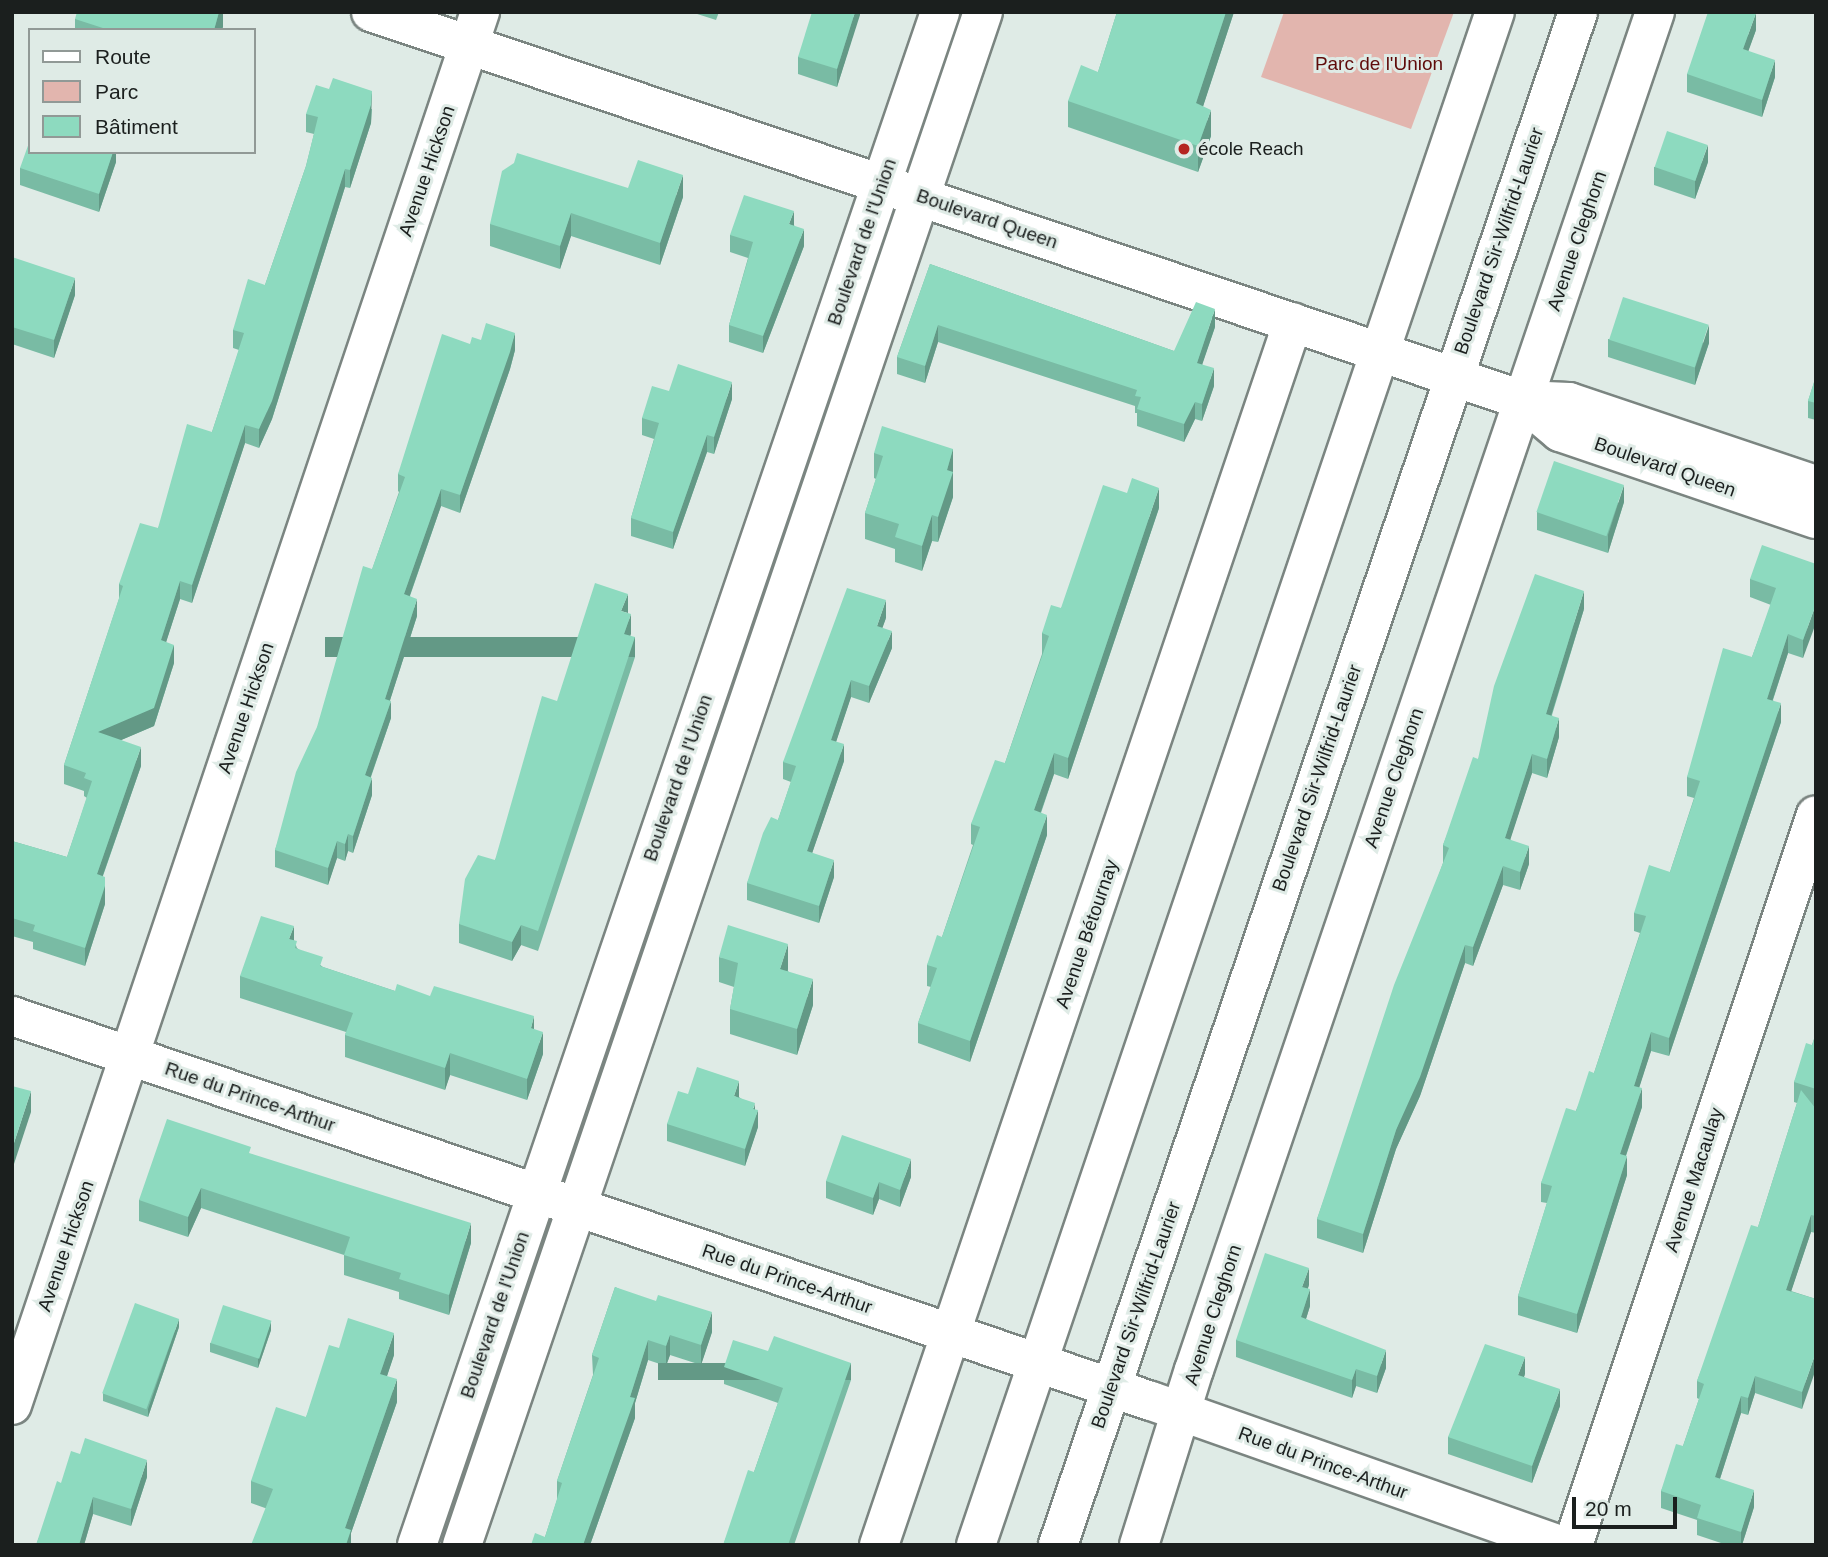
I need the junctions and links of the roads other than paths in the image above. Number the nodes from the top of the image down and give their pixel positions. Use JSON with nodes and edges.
{"nodes":[{"id":1,"x":371,"y":12,"type":"edge"},
{"id":2,"x":940,"y":12,"type":"edge"},
{"id":3,"x":983,"y":12,"type":"edge"},
{"id":4,"x":1495,"y":12,"type":"edge"},
{"id":5,"x":1578,"y":12,"type":"edge"},
{"id":6,"x":1655,"y":12,"type":"edge"},
{"id":7,"x":474,"y":29,"type":"edge"},
{"id":8,"x":882,"y":183,"type":"junction"},
{"id":9,"x":922,"y":197,"type":"junction"},
{"id":10,"x":1293,"y":322,"type":"junction"},
{"id":11,"x":1379,"y":352,"type":"junction"},
{"id":12,"x":1453,"y":376,"type":"junction"},
{"id":13,"x":1522,"y":400,"type":"junction"},
{"id":14,"x":1816,"y":485,"type":"edge"},
{"id":15,"x":1816,"y":519,"type":"edge"},
{"id":16,"x":1816,"y":815,"type":"edge"},
{"id":17,"x":12,"y":1017,"type":"edge"},
{"id":18,"x":130,"y":1056,"type":"junction"},
{"id":19,"x":536,"y":1194,"type":"junction"},
{"id":20,"x":578,"y":1208,"type":"junction"},
{"id":21,"x":951,"y":1335,"type":"junction"},
{"id":22,"x":1037,"y":1363,"type":"junction"},
{"id":23,"x":1110,"y":1388,"type":"junction"},
{"id":24,"x":12,"y":1405,"type":"edge"},
{"id":25,"x":1183,"y":1412,"type":"junction"},
{"id":26,"x":417,"y":1545,"type":"edge"},
{"id":27,"x":462,"y":1545,"type":"edge"},
{"id":28,"x":879,"y":1545,"type":"edge"},
{"id":29,"x":975,"y":1545,"type":"edge"},
{"id":30,"x":1058,"y":1545,"type":"edge"},
{"id":31,"x":1139,"y":1545,"type":"edge"},
{"id":32,"x":1560,"y":1545,"type":"edge"},
{"id":33,"x":1573,"y":1545,"type":"edge"}],
"edges":[{"from":1,"to":7,"type":"street","name":"Boulevard Queen"},
{"from":2,"to":8,"type":"street","name":"Boulevard de l'Union"},
{"from":3,"to":9,"type":"street"},
{"from":4,"to":11,"type":"street"},
{"from":5,"to":12,"type":"street","name":"Boulevard Sir-Wilfrid-Laurier"},
{"from":6,"to":13,"type":"street","name":"Avenue Cleghorn"},
{"from":7,"to":8,"type":"street","name":"Boulevard Queen"},
{"from":7,"to":18,"type":"street","name":"Avenue Hickson"},
{"from":8,"to":9,"type":"street","name":"Boulevard Queen"},
{"from":8,"to":19,"type":"street","name":"Boulevard de l'Union"},
{"from":9,"to":10,"type":"street","name":"Boulevard Queen"},
{"from":9,"to":20,"type":"street"},
{"from":10,"to":11,"type":"street","name":"Boulevard Queen"},
{"from":10,"to":21,"type":"street","name":"Avenue Bétournay"},
{"from":11,"to":12,"type":"street","name":"Boulevard Queen"},
{"from":11,"to":22,"type":"street"},
{"from":12,"to":13,"type":"street","name":"Boulevard Queen"},
{"from":12,"to":23,"type":"street","name":"Boulevard Sir-Wilfrid-Laurier"},
{"from":13,"to":14,"type":"street","name":"Boulevard Queen"},
{"from":13,"to":15,"type":"street","name":"Boulevard Queen"},
{"from":13,"to":25,"type":"street","name":"Avenue Cleghorn"},
{"from":16,"to":33,"type":"street","name":"Avenue Macaulay"},
{"from":17,"to":18,"type":"street","name":"Rue du Prince-Arthur"},
{"from":18,"to":19,"type":"street","name":"Rue du Prince-Arthur"},
{"from":18,"to":24,"type":"street","name":"Avenue Hickson"},
{"from":19,"to":20,"type":"street","name":"Rue du Prince-Arthur"},
{"from":19,"to":26,"type":"street","name":"Boulevard de l'Union"},
{"from":20,"to":21,"type":"street","name":"Rue du Prince-Arthur"},
{"from":20,"to":27,"type":"street"},
{"from":21,"to":22,"type":"street","name":"Rue du Prince-Arthur"},
{"from":21,"to":28,"type":"street","name":"Avenue Bétournay"},
{"from":22,"to":23,"type":"street","name":"Rue du Prince-Arthur"},
{"from":22,"to":29,"type":"street"},
{"from":23,"to":25,"type":"street","name":"Rue du Prince-Arthur"},
{"from":23,"to":30,"type":"street","name":"Boulevard Sir-Wilfrid-Laurier"},
{"from":25,"to":31,"type":"street","name":"Avenue Cleghorn"},
{"from":25,"to":32,"type":"street","name":"Rue du Prince-Arthur"}]}
